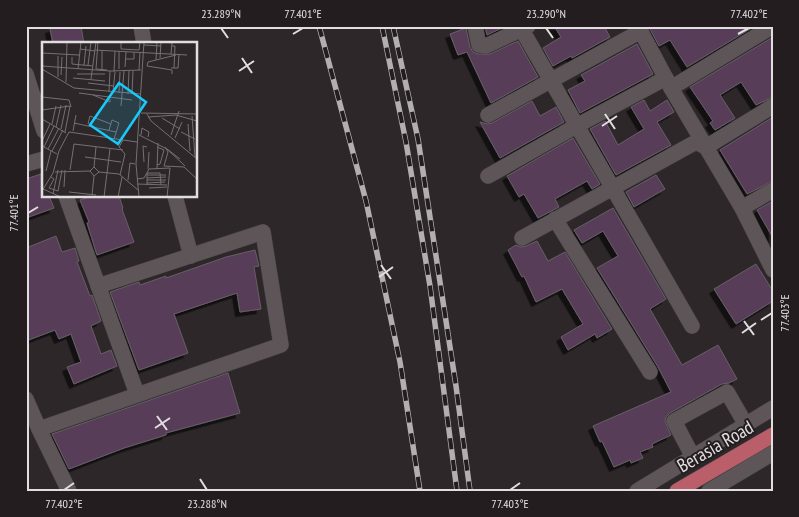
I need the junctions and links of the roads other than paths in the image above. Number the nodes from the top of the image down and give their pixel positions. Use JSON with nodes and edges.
{"nodes":[{"id":1,"x":141,"y":26,"type":"edge"},
{"id":2,"x":475,"y":26,"type":"edge"},
{"id":3,"x":773,"y":26,"type":"edge"},
{"id":4,"x":525,"y":28,"type":"edge"},
{"id":5,"x":639,"y":29,"type":"edge"},
{"id":6,"x":144,"y":42,"type":"edge"},
{"id":7,"x":26,"y":74,"type":"edge"},
{"id":8,"x":552,"y":80,"type":"junction"},
{"id":9,"x":669,"y":83,"type":"junction"},
{"id":10,"x":773,"y":106,"type":"edge"},
{"id":11,"x":488,"y":115,"type":"dead end"},
{"id":12,"x":42,"y":125,"type":"edge"},
{"id":13,"x":578,"y":125,"type":"junction"},
{"id":14,"x":706,"y":147,"type":"junction"},
{"id":15,"x":42,"y":160,"type":"edge"},
{"id":16,"x":26,"y":164,"type":"edge"},
{"id":17,"x":488,"y":176,"type":"dead end"},
{"id":18,"x":613,"y":186,"type":"junction"},
{"id":19,"x":773,"y":190,"type":"edge"},
{"id":20,"x":67,"y":198,"type":"edge"},
{"id":21,"x":176,"y":198,"type":"edge"},
{"id":22,"x":742,"y":208,"type":"junction"},
{"id":23,"x":555,"y":219,"type":"junction"},
{"id":24,"x":522,"y":238,"type":"dead end"},
{"id":25,"x":191,"y":256,"type":"junction"},
{"id":26,"x":773,"y":270,"type":"edge"},
{"id":27,"x":98,"y":286,"type":"junction"},
{"id":28,"x":692,"y":326,"type":"dead end"},
{"id":29,"x":650,"y":372,"type":"dead end"},
{"id":30,"x":138,"y":394,"type":"junction"},
{"id":31,"x":26,"y":399,"type":"edge"},
{"id":32,"x":773,"y":408,"type":"edge"},
{"id":33,"x":746,"y":425,"type":"junction"},
{"id":34,"x":39,"y":429,"type":"junction"},
{"id":35,"x":773,"y":435,"type":"edge"},
{"id":36,"x":773,"y":453,"type":"edge"},
{"id":37,"x":693,"y":457,"type":"junction"},
{"id":38,"x":69,"y":491,"type":"edge"},
{"id":39,"x":637,"y":491,"type":"edge"},
{"id":40,"x":677,"y":491,"type":"edge"},
{"id":41,"x":709,"y":491,"type":"edge"}],
"edges":[{"from":1,"to":6,"type":"street"},
{"from":2,"to":4,"type":"street"},
{"from":3,"to":9,"type":"street"},
{"from":4,"to":8,"type":"street"},
{"from":5,"to":8,"type":"street"},
{"from":5,"to":9,"type":"street"},
{"from":7,"to":12,"type":"street"},
{"from":8,"to":11,"type":"street"},
{"from":8,"to":13,"type":"street"},
{"from":9,"to":13,"type":"street"},
{"from":9,"to":14,"type":"street"},
{"from":10,"to":14,"type":"street"},
{"from":13,"to":17,"type":"street"},
{"from":13,"to":18,"type":"street"},
{"from":14,"to":18,"type":"street"},
{"from":14,"to":22,"type":"street"},
{"from":15,"to":16,"type":"street"},
{"from":18,"to":23,"type":"street"},
{"from":18,"to":28,"type":"street"},
{"from":19,"to":22,"type":"street"},
{"from":20,"to":27,"type":"street"},
{"from":21,"to":25,"type":"street"},
{"from":22,"to":26,"type":"street"},
{"from":23,"to":24,"type":"street"},
{"from":23,"to":29,"type":"street"},
{"from":25,"to":27,"type":"street"},
{"from":25,"to":30,"type":"street"},
{"from":27,"to":30,"type":"street"},
{"from":30,"to":34,"type":"street"},
{"from":31,"to":34,"type":"street"},
{"from":32,"to":33,"type":"street"},
{"from":33,"to":37,"type":"street"},
{"from":33,"to":37,"type":"street"},
{"from":34,"to":38,"type":"street"},
{"from":35,"to":40,"type":"main road","name":"Berasia Road"},
{"from":36,"to":41,"type":"street"},
{"from":37,"to":39,"type":"street"}]}
